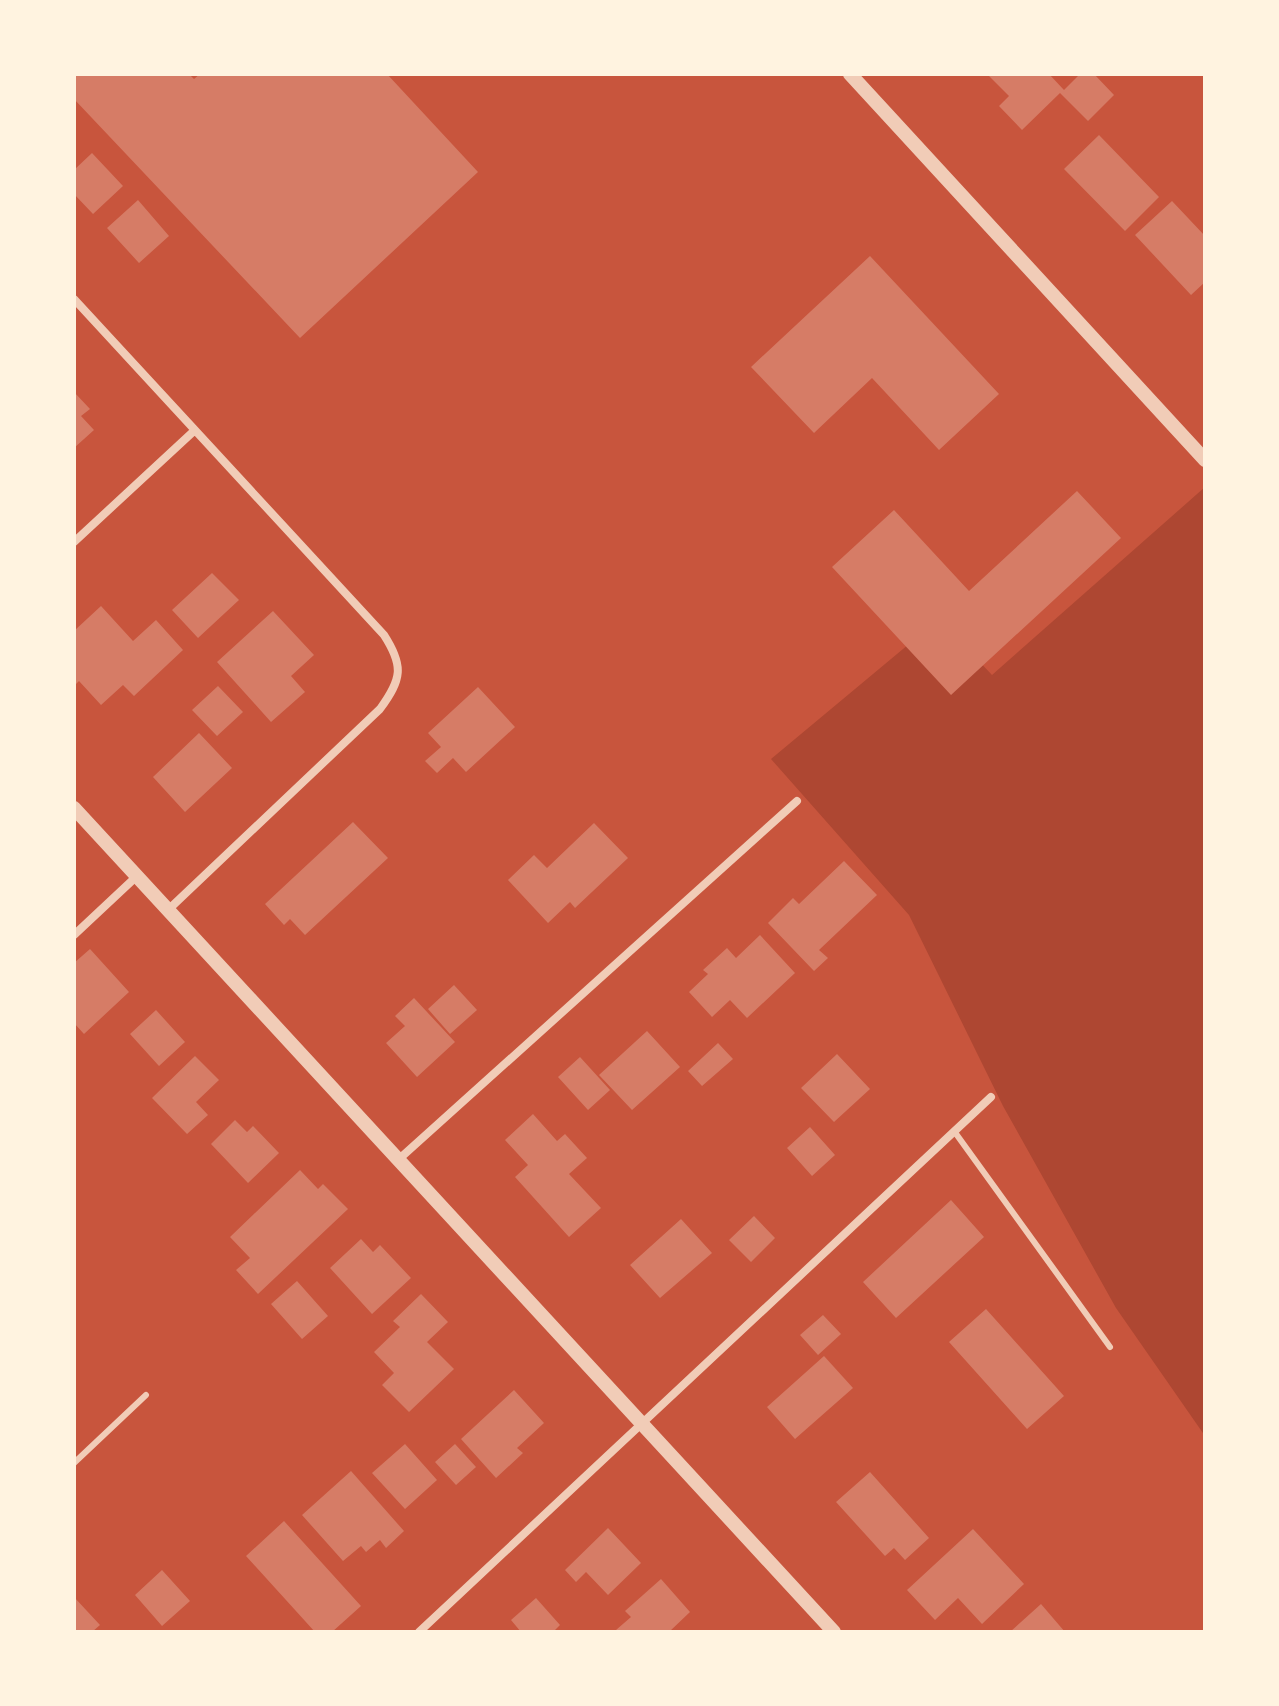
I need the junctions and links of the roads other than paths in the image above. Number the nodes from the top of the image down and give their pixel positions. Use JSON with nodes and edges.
{"nodes":[{"id":1,"x":850,"y":74,"type":"edge"},
{"id":2,"x":74,"y":299,"type":"edge"},
{"id":3,"x":195,"y":430,"type":"junction"},
{"id":4,"x":1205,"y":460,"type":"edge"},
{"id":5,"x":74,"y":542,"type":"edge"},
{"id":6,"x":797,"y":801,"type":"dead end"},
{"id":7,"x":74,"y":808,"type":"edge"},
{"id":8,"x":137,"y":876,"type":"junction"},
{"id":9,"x":168,"y":910,"type":"junction"},
{"id":10,"x":74,"y":935,"type":"edge"},
{"id":11,"x":991,"y":1097,"type":"dead end"},
{"id":12,"x":954,"y":1131,"type":"junction"},
{"id":13,"x":398,"y":1160,"type":"junction"},
{"id":14,"x":1110,"y":1347,"type":"dead end"},
{"id":15,"x":146,"y":1395,"type":"dead end"},
{"id":16,"x":642,"y":1423,"type":"junction"},
{"id":17,"x":74,"y":1463,"type":"edge"},
{"id":18,"x":419,"y":1632,"type":"edge"},
{"id":19,"x":834,"y":1632,"type":"edge"}],
"edges":[{"from":1,"to":4,"type":"street"},
{"from":2,"to":3,"type":"street"},
{"from":3,"to":5,"type":"street"},
{"from":3,"to":9,"type":"street"},
{"from":6,"to":13,"type":"street"},
{"from":7,"to":8,"type":"street"},
{"from":8,"to":9,"type":"street"},
{"from":8,"to":10,"type":"street"},
{"from":9,"to":13,"type":"street"},
{"from":11,"to":12,"type":"street"},
{"from":12,"to":14,"type":"lane"},
{"from":12,"to":16,"type":"street"},
{"from":13,"to":16,"type":"street"},
{"from":15,"to":17,"type":"lane"},
{"from":16,"to":18,"type":"street"},
{"from":16,"to":19,"type":"street"}]}
